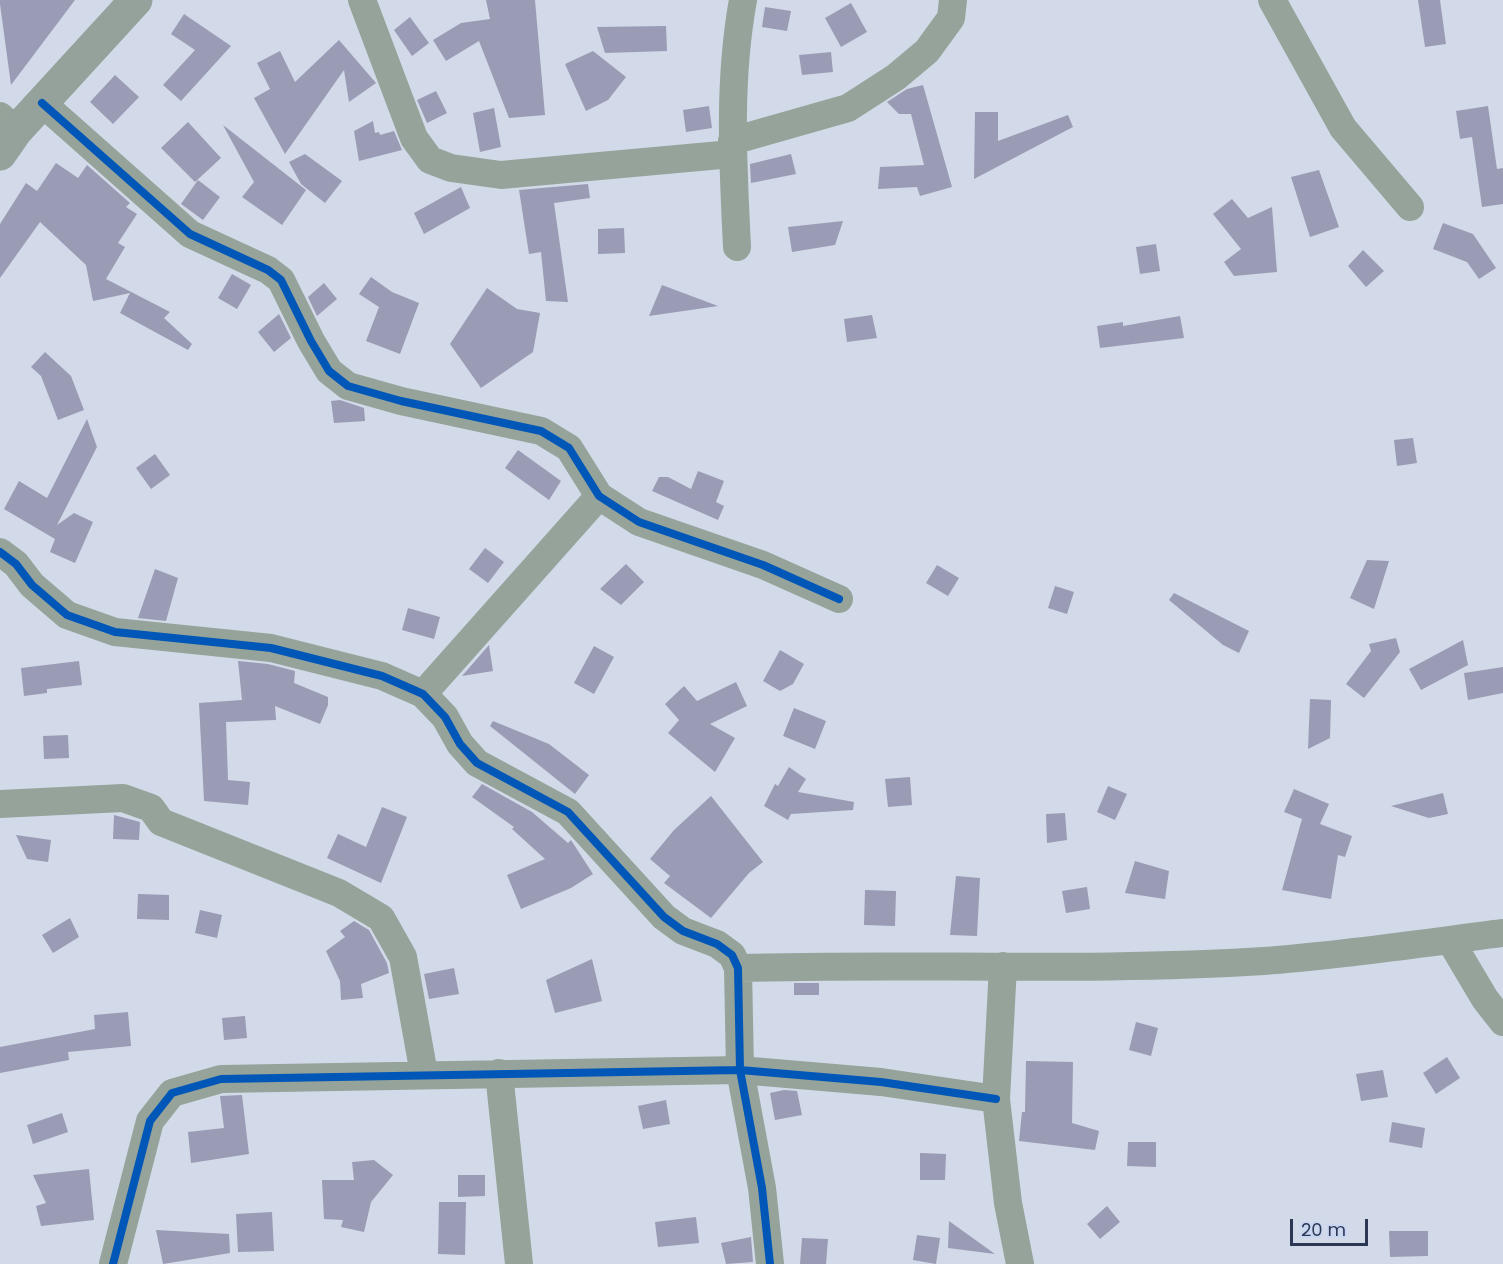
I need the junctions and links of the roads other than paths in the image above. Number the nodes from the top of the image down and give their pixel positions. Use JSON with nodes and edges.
{"nodes":[{"id":1,"x":136,"y":0,"type":"edge"},
{"id":2,"x":362,"y":0,"type":"edge"},
{"id":3,"x":743,"y":0,"type":"edge"},
{"id":4,"x":953,"y":0,"type":"edge"},
{"id":5,"x":1272,"y":0,"type":"edge"},
{"id":6,"x":42,"y":103,"type":"junction"},
{"id":7,"x":5,"y":134,"type":"edge"},
{"id":8,"x":732,"y":147,"type":"junction"},
{"id":9,"x":1410,"y":207,"type":"dead end"},
{"id":10,"x":736,"y":248,"type":"dead end"},
{"id":11,"x":599,"y":496,"type":"junction"},
{"id":12,"x":0,"y":552,"type":"edge"},
{"id":13,"x":839,"y":599,"type":"dead end"},
{"id":14,"x":423,"y":694,"type":"junction"},
{"id":15,"x":0,"y":804,"type":"edge"},
{"id":16,"x":1503,"y":933,"type":"edge"},
{"id":17,"x":1450,"y":940,"type":"junction"},
{"id":18,"x":1003,"y":966,"type":"junction"},
{"id":19,"x":738,"y":968,"type":"junction"},
{"id":20,"x":1503,"y":1022,"type":"edge"},
{"id":21,"x":740,"y":1070,"type":"junction"},
{"id":22,"x":499,"y":1072,"type":"junction"},
{"id":23,"x":424,"y":1074,"type":"junction"},
{"id":24,"x":996,"y":1099,"type":"junction"},
{"id":25,"x":113,"y":1264,"type":"edge"},
{"id":26,"x":519,"y":1264,"type":"edge"},
{"id":27,"x":770,"y":1264,"type":"edge"},
{"id":28,"x":1020,"y":1264,"type":"edge"}],
"edges":[{"from":1,"to":6,"type":"street"},
{"from":2,"to":8,"type":"street"},
{"from":3,"to":8,"type":"street"},
{"from":4,"to":8,"type":"street"},
{"from":5,"to":9,"type":"street"},
{"from":6,"to":7,"type":"street"},
{"from":6,"to":11,"type":"street"},
{"from":8,"to":10,"type":"street"},
{"from":11,"to":13,"type":"street"},
{"from":11,"to":14,"type":"street"},
{"from":12,"to":14,"type":"street"},
{"from":14,"to":19,"type":"street"},
{"from":15,"to":23,"type":"street"},
{"from":16,"to":17,"type":"street"},
{"from":17,"to":18,"type":"street"},
{"from":17,"to":20,"type":"street"},
{"from":18,"to":19,"type":"street"},
{"from":18,"to":24,"type":"street"},
{"from":19,"to":21,"type":"street"},
{"from":21,"to":22,"type":"street"},
{"from":21,"to":24,"type":"street"},
{"from":21,"to":27,"type":"street"},
{"from":22,"to":23,"type":"street"},
{"from":22,"to":26,"type":"street"},
{"from":23,"to":25,"type":"street"},
{"from":24,"to":28,"type":"street"}]}
